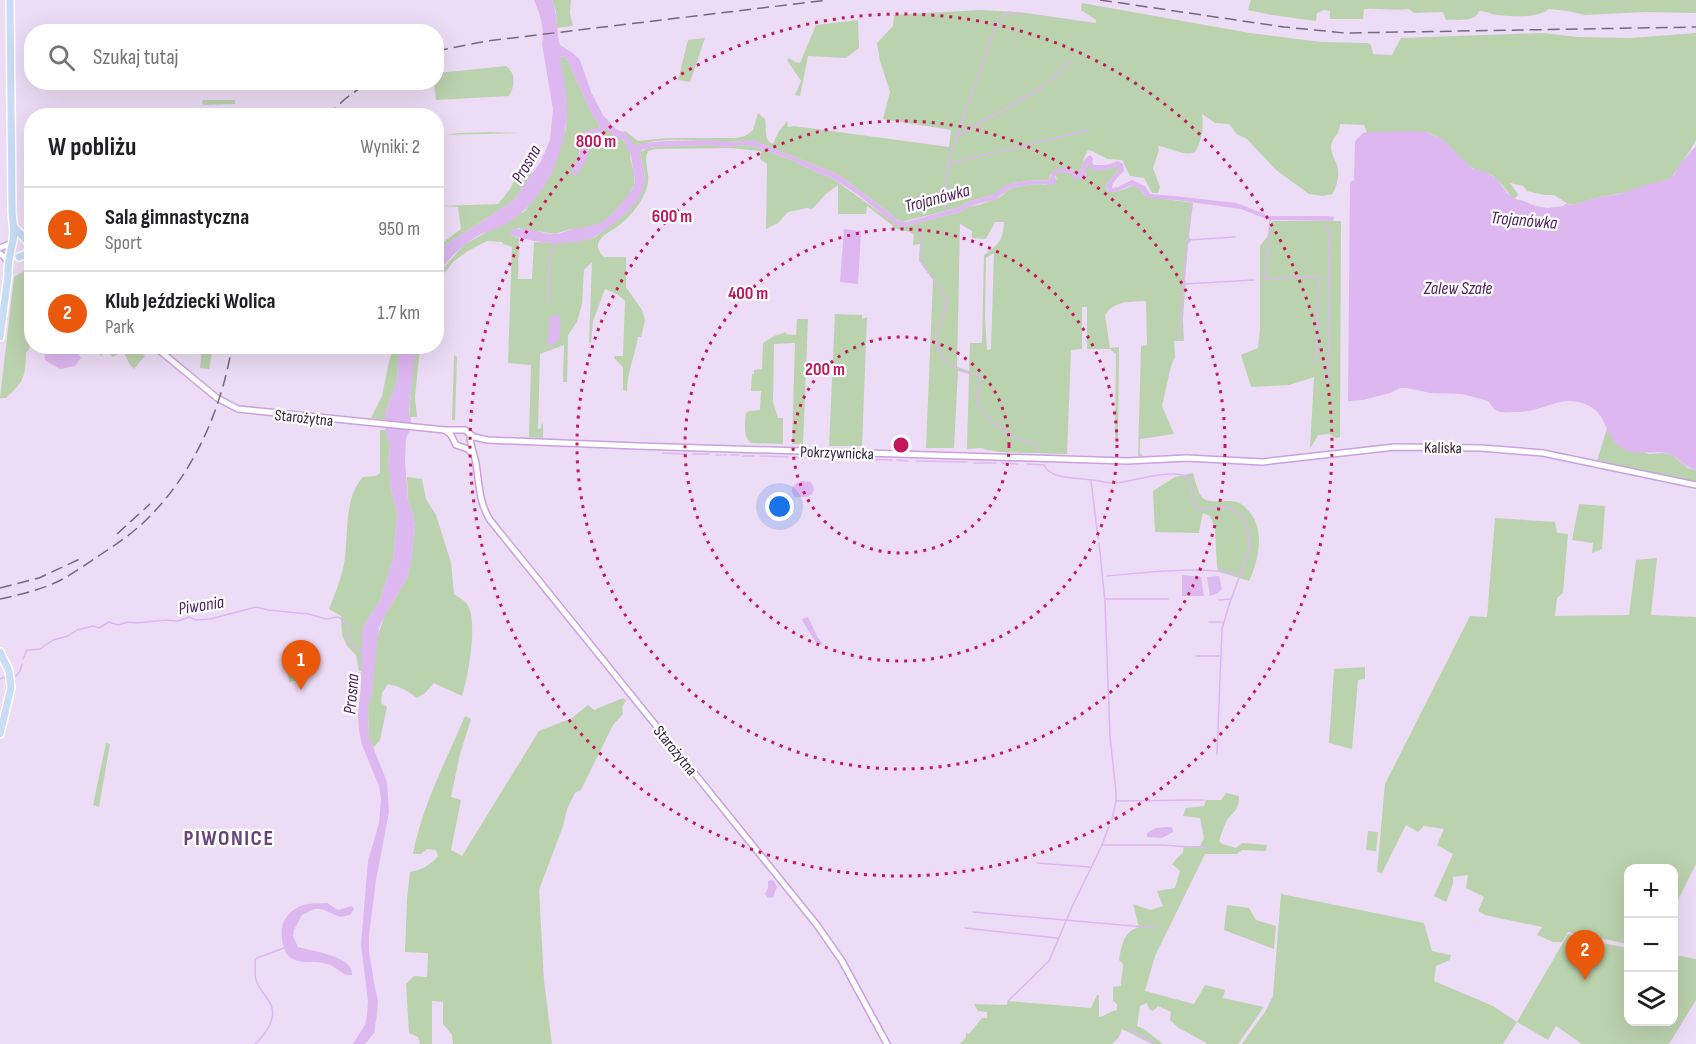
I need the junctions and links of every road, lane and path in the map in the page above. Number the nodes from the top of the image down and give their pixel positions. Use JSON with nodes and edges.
{"nodes":[{"id":1,"x":10,"y":0,"type":"edge"},
{"id":2,"x":14,"y":227,"type":"junction"},
{"id":3,"x":24,"y":238,"type":"edge"},
{"id":4,"x":24,"y":242,"type":"edge"},
{"id":5,"x":12,"y":245,"type":"junction"},
{"id":6,"x":0,"y":251,"type":"edge"},
{"id":7,"x":24,"y":255,"type":"edge"},
{"id":8,"x":24,"y":256,"type":"edge"},
{"id":9,"x":8,"y":264,"type":"junction"},
{"id":10,"x":8,"y":275,"type":"junction"},
{"id":11,"x":0,"y":337,"type":"edge"},
{"id":12,"x":164,"y":354,"type":"edge"},
{"id":13,"x":445,"y":430,"type":"junction"},
{"id":14,"x":457,"y":430,"type":"junction"},
{"id":15,"x":453,"y":438,"type":"junction"},
{"id":16,"x":470,"y":438,"type":"junction"},
{"id":17,"x":485,"y":440,"type":"junction"},
{"id":18,"x":464,"y":446,"type":"junction"},
{"id":19,"x":474,"y":455,"type":"junction"},
{"id":20,"x":1187,"y":458,"type":"joint"},
{"id":21,"x":1696,"y":485,"type":"edge"},
{"id":22,"x":0,"y":652,"type":"edge"},
{"id":23,"x":0,"y":734,"type":"edge"},
{"id":24,"x":886,"y":1044,"type":"edge"}],
"edges":[{"from":1,"to":2,"type":"main road"},
{"from":2,"to":3,"type":"main road"},
{"from":2,"to":5,"type":"main road"},
{"from":4,"to":5,"type":"main road"},
{"from":5,"to":6,"type":"street"},
{"from":5,"to":7,"type":"main road"},
{"from":5,"to":9,"type":"main road"},
{"from":6,"to":9,"type":"street"},
{"from":8,"to":10,"type":"main road"},
{"from":9,"to":10,"type":"main road"},
{"from":10,"to":11,"type":"main road"},
{"from":12,"to":13,"type":"street","name":"Starożytna"},
{"from":13,"to":14,"type":"street"},
{"from":13,"to":15,"type":"street"},
{"from":14,"to":15,"type":"street"},
{"from":14,"to":16,"type":"street"},
{"from":15,"to":18,"type":"street"},
{"from":16,"to":17,"type":"street","name":"Pokrzywnicka"},
{"from":16,"to":18,"type":"street"},
{"from":16,"to":19,"type":"street","name":"Starożytna"},
{"from":17,"to":19,"type":"street"},
{"from":17,"to":20,"type":"street","name":"Pokrzywnicka"},
{"from":18,"to":19,"type":"street"},
{"from":19,"to":24,"type":"street","name":"Starożytna"},
{"from":20,"to":21,"type":"street","name":"Kaliska"},
{"from":22,"to":23,"type":"main road"}]}
